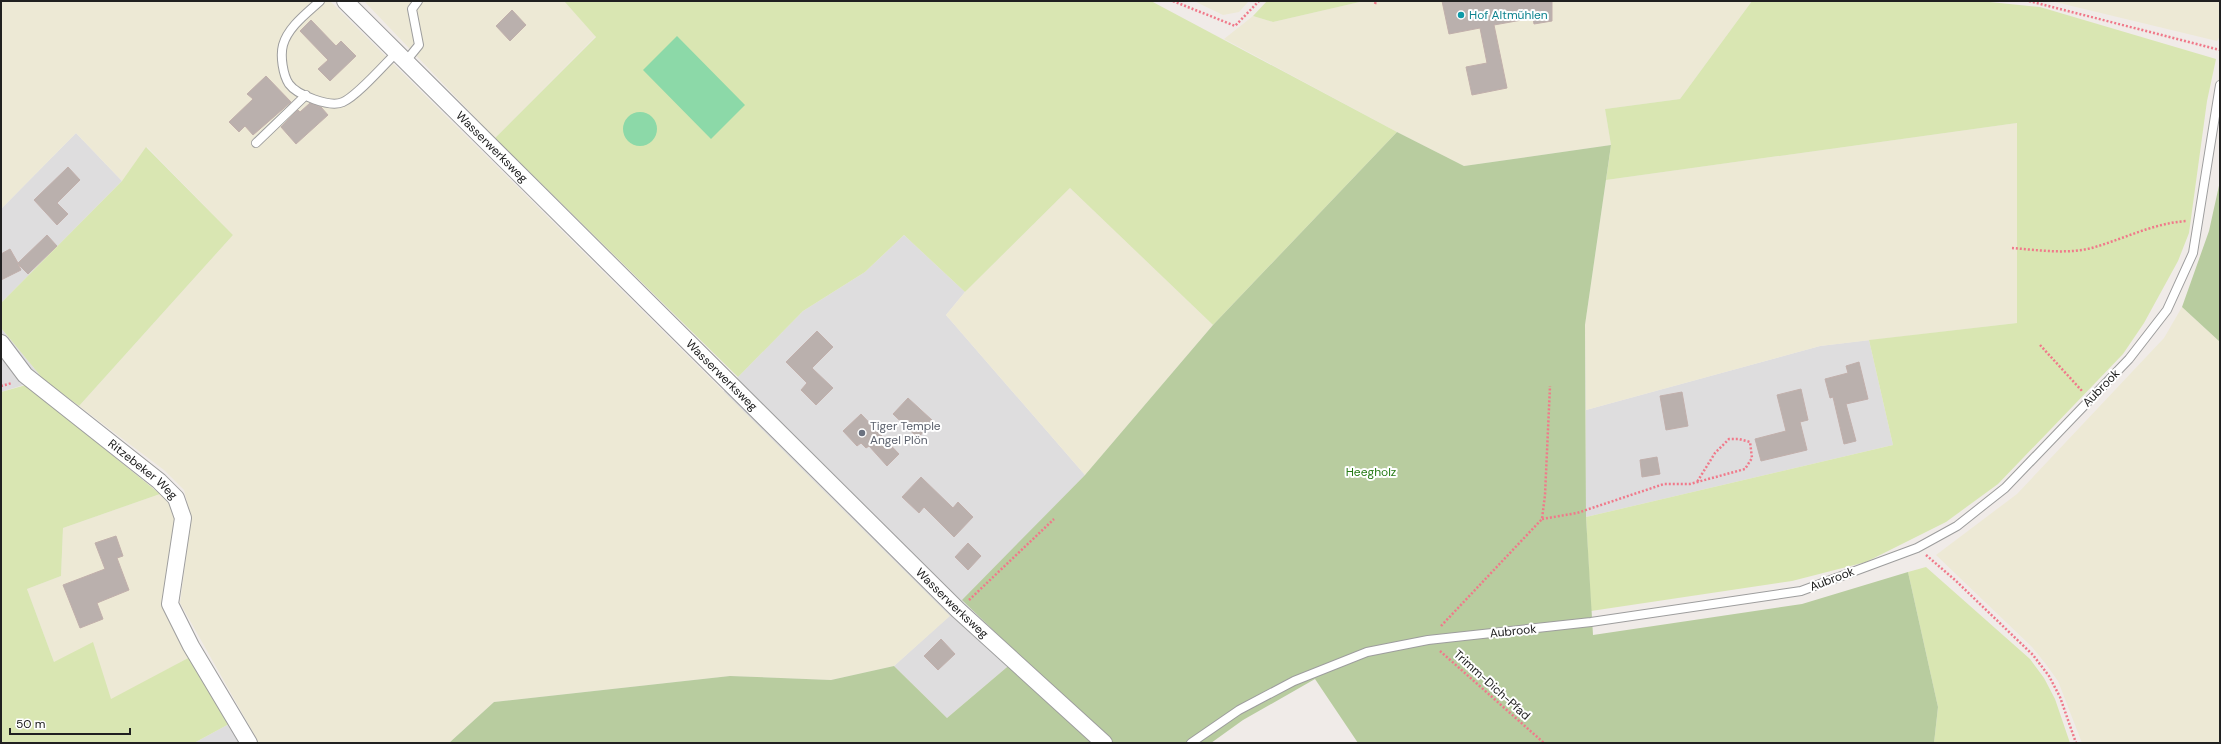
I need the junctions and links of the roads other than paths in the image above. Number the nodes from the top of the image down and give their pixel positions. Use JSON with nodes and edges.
{"nodes":[{"id":1,"x":320,"y":1,"type":"edge"},
{"id":2,"x":345,"y":1,"type":"edge"},
{"id":3,"x":418,"y":1,"type":"edge"},
{"id":4,"x":401,"y":57,"type":"junction"},
{"id":5,"x":2220,"y":85,"type":"edge"},
{"id":6,"x":306,"y":95,"type":"junction"},
{"id":7,"x":256,"y":143,"type":"dead end"},
{"id":8,"x":1,"y":343,"type":"edge"},
{"id":9,"x":249,"y":743,"type":"edge"},
{"id":10,"x":1104,"y":743,"type":"edge"},
{"id":11,"x":1190,"y":743,"type":"edge"}],
"edges":[{"from":1,"to":6,"type":"lane"},
{"from":2,"to":4,"type":"street","name":"Wasserwerksweg"},
{"from":3,"to":4,"type":"lane"},
{"from":4,"to":6,"type":"lane"},
{"from":4,"to":10,"type":"street","name":"Wasserwerksweg"},
{"from":5,"to":11,"type":"lane","name":"Aubrook"},
{"from":6,"to":7,"type":"lane"},
{"from":8,"to":9,"type":"street","name":"Ritzebeker Weg"}]}
